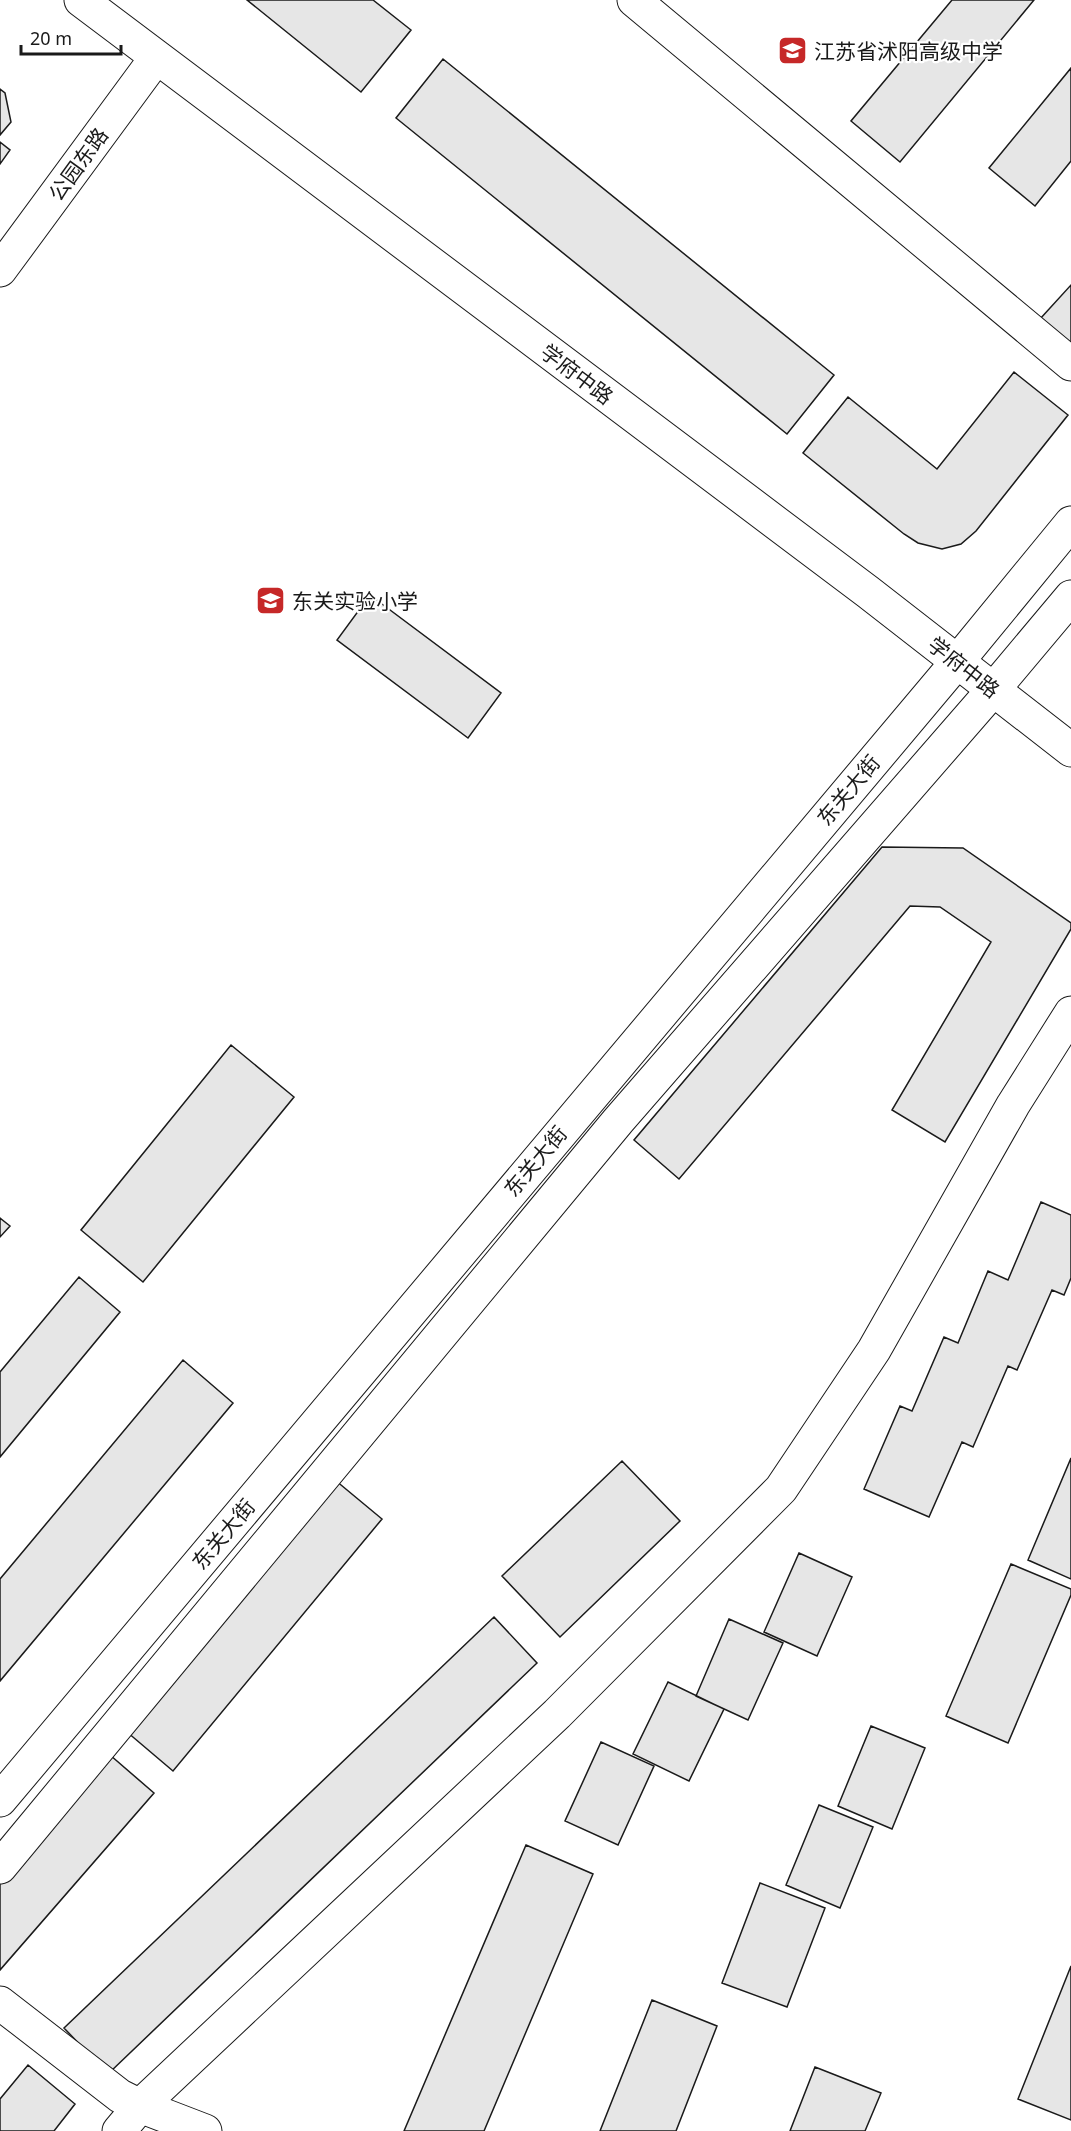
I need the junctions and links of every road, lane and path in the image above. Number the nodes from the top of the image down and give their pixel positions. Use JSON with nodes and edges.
{"nodes":[{"id":1,"x":81,"y":0,"type":"edge"},
{"id":2,"x":634,"y":0,"type":"edge"},
{"id":3,"x":156,"y":58,"type":"junction"},
{"id":4,"x":0,"y":270,"type":"edge"},
{"id":5,"x":1071,"y":364,"type":"edge"},
{"id":6,"x":1071,"y":523,"type":"edge"},
{"id":7,"x":1071,"y":597,"type":"edge"},
{"id":8,"x":957,"y":662,"type":"junction"},
{"id":9,"x":993,"y":690,"type":"junction"},
{"id":10,"x":1071,"y":750,"type":"edge"},
{"id":11,"x":1071,"y":1014,"type":"edge"},
{"id":12,"x":0,"y":1800,"type":"edge"},
{"id":13,"x":0,"y":1867,"type":"edge"},
{"id":14,"x":0,"y":2003,"type":"edge"},
{"id":15,"x":140,"y":2106,"type":"junction"},
{"id":16,"x":119,"y":2131,"type":"edge"},
{"id":17,"x":206,"y":2131,"type":"edge"}],
"edges":[{"from":1,"to":3,"type":"street","name":"学府中路"},
{"from":2,"to":5,"type":"street"},
{"from":3,"to":4,"type":"street","name":"公园东路"},
{"from":3,"to":8,"type":"street","name":"学府中路"},
{"from":6,"to":8,"type":"street","name":"东关大街"},
{"from":7,"to":9,"type":"street","name":"东关大街"},
{"from":8,"to":9,"type":"street","name":"学府中路"},
{"from":8,"to":12,"type":"street","name":"东关大街"},
{"from":9,"to":10,"type":"street","name":"学府中路"},
{"from":9,"to":13,"type":"street","name":"东关大街"},
{"from":11,"to":15,"type":"street"},
{"from":14,"to":15,"type":"street"},
{"from":15,"to":16,"type":"street"},
{"from":15,"to":17,"type":"street"}]}
